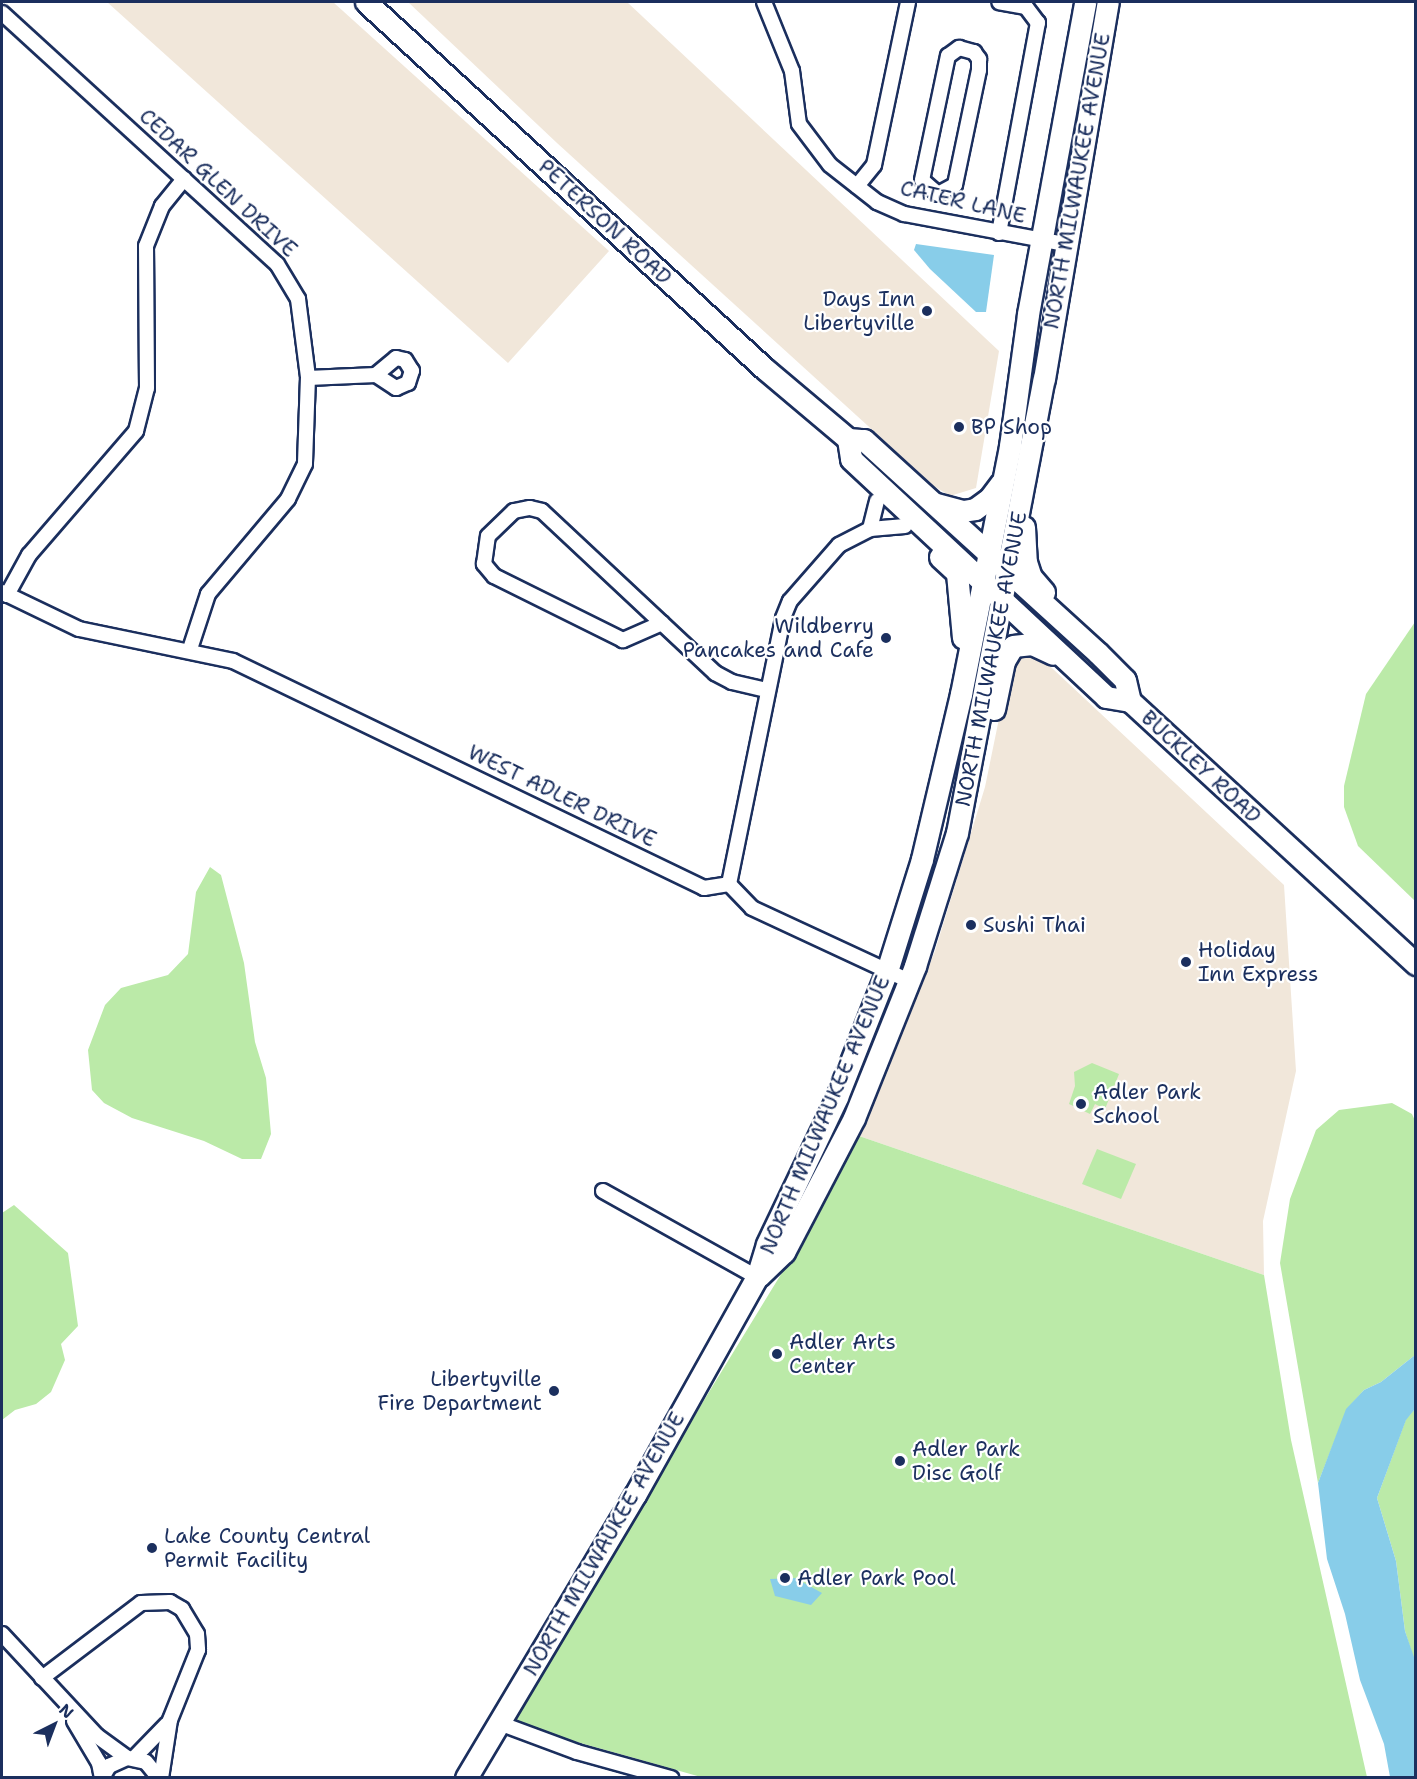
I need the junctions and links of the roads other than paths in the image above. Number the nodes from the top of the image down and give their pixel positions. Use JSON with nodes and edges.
{"nodes":[{"id":1,"x":366,"y":2,"type":"edge"},
{"id":2,"x":764,"y":2,"type":"edge"},
{"id":3,"x":908,"y":2,"type":"edge"},
{"id":4,"x":999,"y":2,"type":"edge"},
{"id":5,"x":1085,"y":2,"type":"edge"},
{"id":6,"x":1108,"y":2,"type":"edge"},
{"id":7,"x":2,"y":13,"type":"edge"},
{"id":8,"x":184,"y":179,"type":"junction"},
{"id":9,"x":857,"y":186,"type":"junction"},
{"id":10,"x":938,"y":194,"type":"junction"},
{"id":11,"x":933,"y":220,"type":"junction"},
{"id":12,"x":999,"y":233,"type":"junction"},
{"id":13,"x":1042,"y":241,"type":"junction"},
{"id":14,"x":1065,"y":244,"type":"junction"},
{"id":15,"x":376,"y":375,"type":"dead end"},
{"id":16,"x":308,"y":378,"type":"junction"},
{"id":17,"x":848,"y":439,"type":"junction"},
{"id":18,"x":871,"y":478,"type":"junction"},
{"id":19,"x":1001,"y":483,"type":"junction"},
{"id":20,"x":1022,"y":498,"type":"junction"},
{"id":21,"x":878,"y":501,"type":"junction"},
{"id":22,"x":932,"y":503,"type":"junction"},
{"id":23,"x":905,"y":526,"type":"junction"},
{"id":24,"x":870,"y":529,"type":"junction"},
{"id":25,"x":987,"y":553,"type":"junction"},
{"id":26,"x":1007,"y":570,"type":"junction"},
{"id":27,"x":982,"y":579,"type":"junction"},
{"id":28,"x":4,"y":593,"type":"edge"},
{"id":29,"x":1001,"y":597,"type":"junction"},
{"id":30,"x":662,"y":623,"type":"junction"},
{"id":31,"x":190,"y":649,"type":"junction"},
{"id":32,"x":969,"y":652,"type":"junction"},
{"id":33,"x":1098,"y":653,"type":"junction"},
{"id":34,"x":1075,"y":668,"type":"junction"},
{"id":35,"x":768,"y":690,"type":"junction"},
{"id":36,"x":1130,"y":701,"type":"junction"},
{"id":37,"x":967,"y":791,"type":"junction"},
{"id":38,"x":729,"y":884,"type":"junction"},
{"id":39,"x":1416,"y":964,"type":"edge"},
{"id":40,"x":887,"y":971,"type":"junction"},
{"id":41,"x":909,"y":981,"type":"junction"},
{"id":42,"x":603,"y":1191,"type":"dead end"},
{"id":43,"x":757,"y":1277,"type":"junction"},
{"id":44,"x":2,"y":1634,"type":"edge"},
{"id":45,"x":42,"y":1678,"type":"junction"},
{"id":46,"x":57,"y":1694,"type":"junction"},
{"id":47,"x":170,"y":1720,"type":"junction"},
{"id":48,"x":498,"y":1723,"type":"junction"},
{"id":49,"x":130,"y":1758,"type":"junction"},
{"id":50,"x":102,"y":1778,"type":"edge"},
{"id":51,"x":160,"y":1778,"type":"edge"},
{"id":52,"x":466,"y":1778,"type":"edge"},
{"id":53,"x":671,"y":1778,"type":"edge"}],
"edges":[{"from":1,"to":17,"type":"main road","name":"PETERSON ROAD"},
{"from":2,"to":9,"type":"street","name":"CATER LANE"},
{"from":3,"to":9,"type":"street"},
{"from":4,"to":12,"type":"street"},
{"from":5,"to":13,"type":"main road","name":"NORTH MILWAUKEE AVENUE"},
{"from":6,"to":14,"type":"main road","name":"NORTH MILWAUKEE AVENUE"},
{"from":7,"to":8,"type":"street","name":"CEDAR GLEN DRIVE"},
{"from":8,"to":16,"type":"street","name":"CEDAR GLEN DRIVE"},
{"from":8,"to":28,"type":"street"},
{"from":9,"to":11,"type":"street","name":"CATER LANE"},
{"from":10,"to":10,"type":"street"},
{"from":10,"to":11,"type":"street"},
{"from":11,"to":12,"type":"street","name":"CATER LANE"},
{"from":12,"to":13,"type":"street","name":"CATER LANE"},
{"from":13,"to":14,"type":"street","name":"CATER LANE"},
{"from":13,"to":19,"type":"main road","name":"NORTH MILWAUKEE AVENUE"},
{"from":14,"to":20,"type":"main road","name":"NORTH MILWAUKEE AVENUE"},
{"from":15,"to":16,"type":"street"},
{"from":16,"to":31,"type":"street","name":"CEDAR GLEN DRIVE"},
{"from":17,"to":18,"type":"main road","name":"PETERSON ROAD"},
{"from":17,"to":22,"type":"main road","name":"PETERSON ROAD"},
{"from":18,"to":21,"type":"main road"},
{"from":18,"to":27,"type":"main road","name":"PETERSON ROAD"},
{"from":19,"to":22,"type":"main road"},
{"from":19,"to":25,"type":"main road","name":"NORTH MILWAUKEE AVENUE"},
{"from":20,"to":26,"type":"main road","name":"NORTH MILWAUKEE AVENUE"},
{"from":20,"to":33,"type":"main road"},
{"from":21,"to":23,"type":"main road"},
{"from":21,"to":24,"type":"street"},
{"from":22,"to":25,"type":"main road","name":"PETERSON ROAD"},
{"from":23,"to":24,"type":"street"},
{"from":23,"to":32,"type":"main road"},
{"from":24,"to":35,"type":"street"},
{"from":25,"to":26,"type":"main road","name":"PETERSON ROAD"},
{"from":25,"to":27,"type":"main road","name":"NORTH MILWAUKEE AVENUE"},
{"from":26,"to":29,"type":"main road","name":"NORTH MILWAUKEE AVENUE"},
{"from":26,"to":33,"type":"main road","name":"PETERSON ROAD"},
{"from":27,"to":29,"type":"main road","name":"BUCKLEY ROAD"},
{"from":27,"to":32,"type":"main road","name":"NORTH MILWAUKEE AVENUE"},
{"from":28,"to":31,"type":"street","name":"WEST ADLER DRIVE"},
{"from":29,"to":34,"type":"main road","name":"BUCKLEY ROAD"},
{"from":29,"to":37,"type":"main road","name":"NORTH MILWAUKEE AVENUE"},
{"from":30,"to":30,"type":"street"},
{"from":30,"to":35,"type":"street"},
{"from":31,"to":38,"type":"street","name":"WEST ADLER DRIVE"},
{"from":32,"to":40,"type":"main road","name":"NORTH MILWAUKEE AVENUE"},
{"from":33,"to":36,"type":"main road","name":"PETERSON ROAD"},
{"from":34,"to":36,"type":"main road","name":"BUCKLEY ROAD"},
{"from":34,"to":37,"type":"main road"},
{"from":35,"to":38,"type":"street"},
{"from":36,"to":39,"type":"main road","name":"BUCKLEY ROAD"},
{"from":37,"to":41,"type":"main road","name":"NORTH MILWAUKEE AVENUE"},
{"from":38,"to":40,"type":"street"},
{"from":40,"to":41,"type":"street"},
{"from":40,"to":43,"type":"main road","name":"NORTH MILWAUKEE AVENUE"},
{"from":41,"to":43,"type":"main road","name":"NORTH MILWAUKEE AVENUE"},
{"from":42,"to":43,"type":"street"},
{"from":43,"to":48,"type":"main road","name":"NORTH MILWAUKEE AVENUE"},
{"from":44,"to":45,"type":"street"},
{"from":45,"to":46,"type":"street"},
{"from":45,"to":47,"type":"street"},
{"from":46,"to":49,"type":"street"},
{"from":46,"to":50,"type":"street"},
{"from":47,"to":49,"type":"street"},
{"from":47,"to":51,"type":"street"},
{"from":48,"to":52,"type":"main road","name":"NORTH MILWAUKEE AVENUE"},
{"from":48,"to":53,"type":"street"},
{"from":49,"to":50,"type":"street"},
{"from":49,"to":51,"type":"street"}]}
